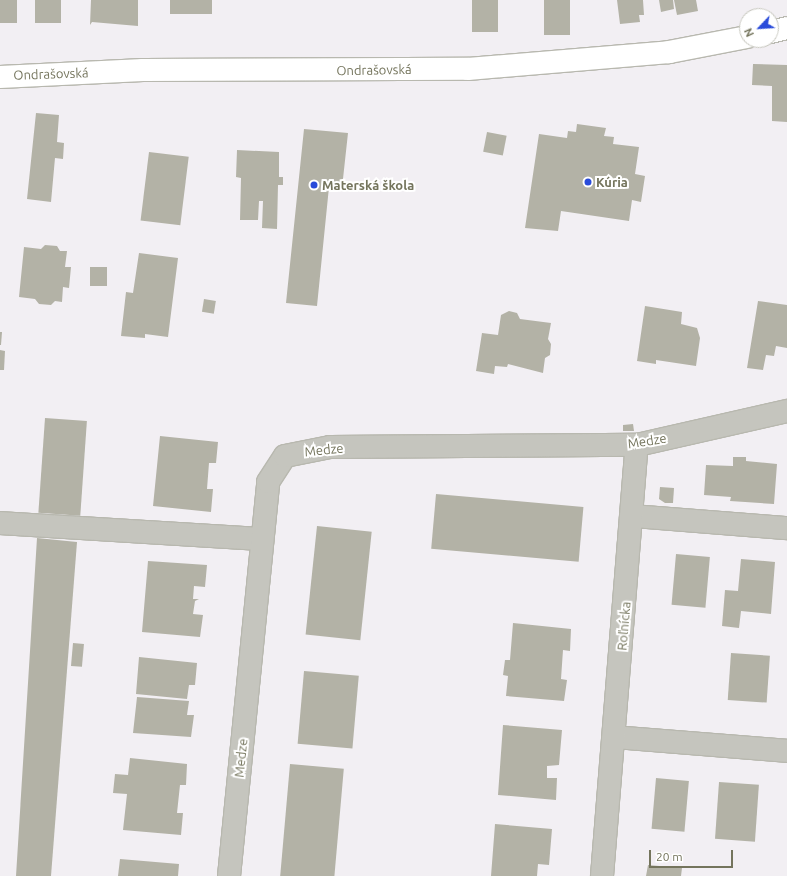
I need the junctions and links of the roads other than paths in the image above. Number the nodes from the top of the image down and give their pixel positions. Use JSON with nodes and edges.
{"nodes":[{"id":1,"x":739,"y":39,"type":"edge"},
{"id":2,"x":0,"y":77,"type":"edge"},
{"id":3,"x":787,"y":411,"type":"edge"},
{"id":4,"x":637,"y":445,"type":"junction"},
{"id":5,"x":633,"y":516,"type":"junction"},
{"id":6,"x":0,"y":523,"type":"edge"},
{"id":7,"x":787,"y":528,"type":"edge"},
{"id":8,"x":262,"y":539,"type":"junction"},
{"id":9,"x":614,"y":736,"type":"junction"},
{"id":10,"x":787,"y":751,"type":"edge"},
{"id":11,"x":230,"y":876,"type":"edge"},
{"id":12,"x":602,"y":876,"type":"edge"}],
"edges":[{"from":1,"to":2,"type":"street","name":"Ondrašovská"},
{"from":3,"to":4,"type":"street","name":"Medze"},
{"from":4,"to":5,"type":"street","name":"Roľnícka"},
{"from":4,"to":8,"type":"street","name":"Medze"},
{"from":5,"to":7,"type":"street"},
{"from":5,"to":9,"type":"street","name":"Roľnícka"},
{"from":6,"to":8,"type":"street"},
{"from":8,"to":11,"type":"street","name":"Medze"},
{"from":9,"to":10,"type":"street"},
{"from":9,"to":12,"type":"street","name":"Roľnícka"}]}
